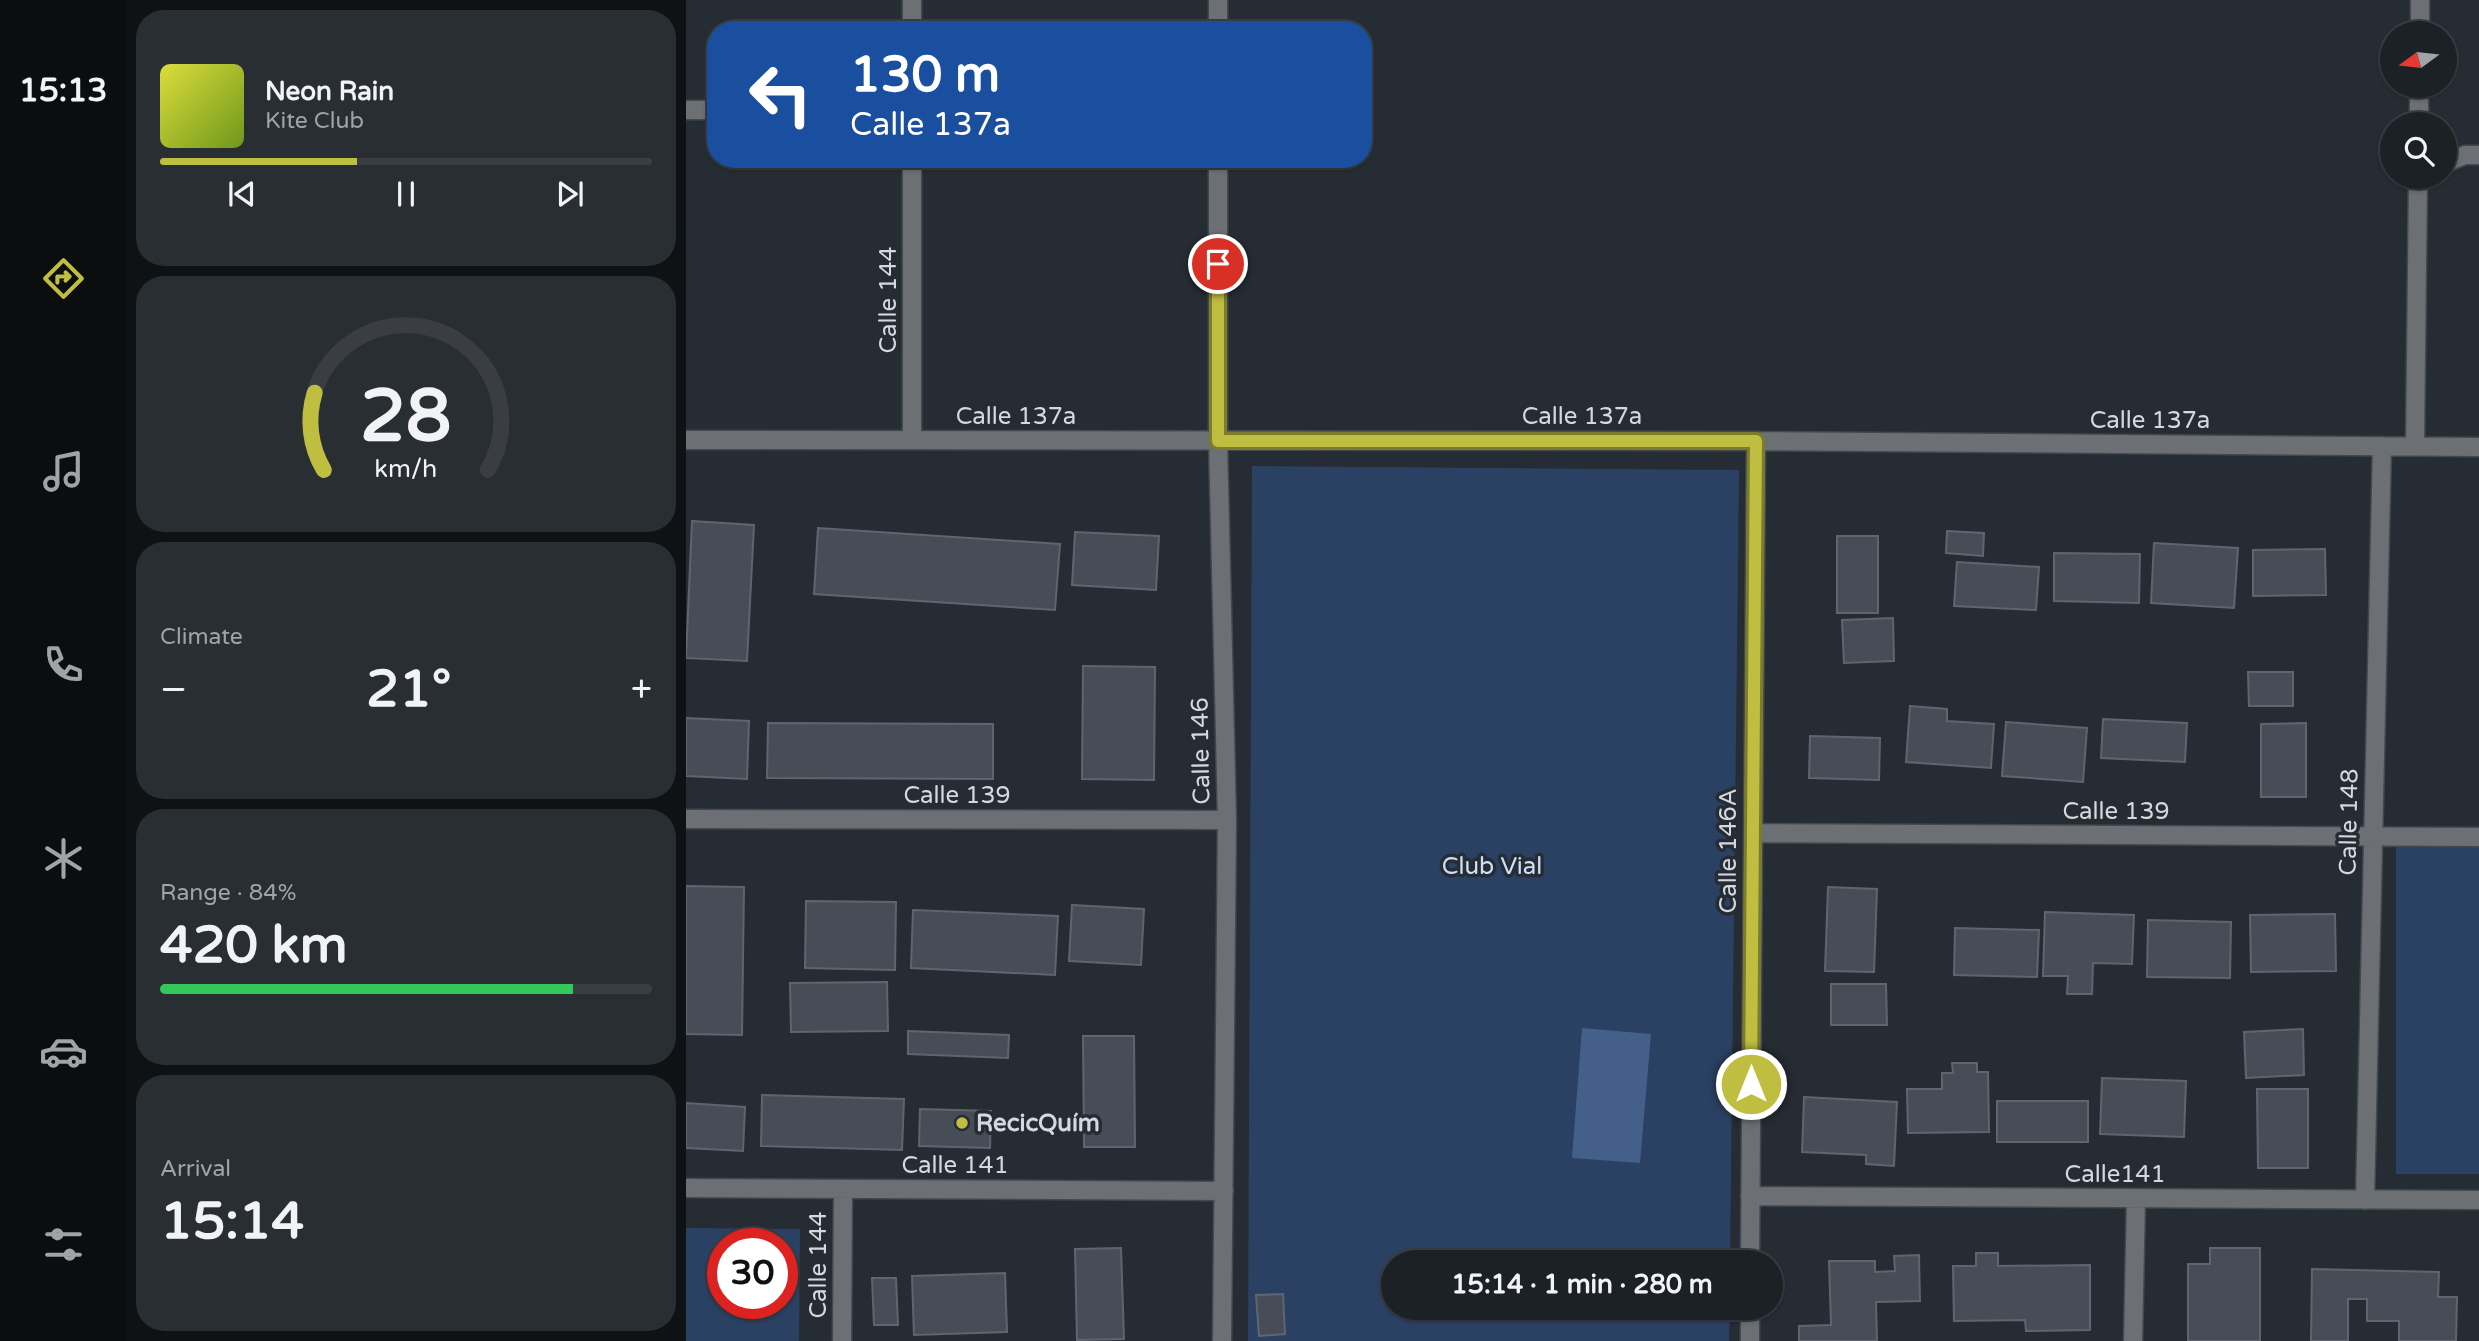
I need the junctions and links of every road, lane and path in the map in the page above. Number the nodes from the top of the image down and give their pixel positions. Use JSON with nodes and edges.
{"nodes":[{"id":1,"x":912,"y":0,"type":"edge"},
{"id":2,"x":1218,"y":0,"type":"edge"},
{"id":3,"x":2420,"y":0,"type":"edge"},
{"id":4,"x":912,"y":21,"type":"edge"},
{"id":5,"x":1218,"y":21,"type":"edge"},
{"id":6,"x":2420,"y":21,"type":"edge"},
{"id":7,"x":686,"y":110,"type":"edge"},
{"id":8,"x":707,"y":110,"type":"edge"},
{"id":9,"x":2479,"y":155,"type":"edge"},
{"id":10,"x":2457,"y":158,"type":"edge"},
{"id":11,"x":912,"y":168,"type":"edge"},
{"id":12,"x":1218,"y":168,"type":"edge"},
{"id":13,"x":2418,"y":189,"type":"edge"},
{"id":14,"x":686,"y":440,"type":"edge"},
{"id":15,"x":912,"y":440,"type":"junction"},
{"id":16,"x":1218,"y":441,"type":"junction"},
{"id":17,"x":1756,"y":441,"type":"junction"},
{"id":18,"x":2382,"y":446,"type":"junction"},
{"id":19,"x":2415,"y":446,"type":"junction"},
{"id":20,"x":2479,"y":447,"type":"edge"},
{"id":21,"x":686,"y":819,"type":"edge"},
{"id":22,"x":1227,"y":820,"type":"junction"},
{"id":23,"x":1753,"y":833,"type":"junction"},
{"id":24,"x":2374,"y":837,"type":"junction"},
{"id":25,"x":2479,"y":837,"type":"edge"},
{"id":26,"x":686,"y":1188,"type":"edge"},
{"id":27,"x":843,"y":1189,"type":"junction"},
{"id":28,"x":1224,"y":1191,"type":"junction"},
{"id":29,"x":1750,"y":1196,"type":"junction"},
{"id":30,"x":2136,"y":1198,"type":"junction"},
{"id":31,"x":2365,"y":1200,"type":"junction"},
{"id":32,"x":2479,"y":1200,"type":"edge"},
{"id":33,"x":1750,"y":1250,"type":"edge"},
{"id":34,"x":1750,"y":1320,"type":"edge"},
{"id":35,"x":842,"y":1341,"type":"edge"},
{"id":36,"x":1222,"y":1341,"type":"edge"},
{"id":37,"x":1750,"y":1341,"type":"edge"},
{"id":38,"x":2133,"y":1341,"type":"edge"}],
"edges":[{"from":1,"to":4,"type":"street"},
{"from":2,"to":5,"type":"street"},
{"from":3,"to":6,"type":"street"},
{"from":7,"to":8,"type":"street"},
{"from":9,"to":10,"type":"street"},
{"from":11,"to":15,"type":"street","name":"Calle 144"},
{"from":12,"to":16,"type":"street","name":"Calle 146"},
{"from":13,"to":19,"type":"street"},
{"from":14,"to":15,"type":"street","name":"Calle 137a"},
{"from":15,"to":16,"type":"street","name":"Calle 137a"},
{"from":16,"to":17,"type":"street","name":"Calle 137a"},
{"from":16,"to":22,"type":"street","name":"Calle 146"},
{"from":17,"to":18,"type":"street","name":"Calle 137a"},
{"from":17,"to":23,"type":"street","name":"Calle 146A"},
{"from":18,"to":19,"type":"street","name":"Calle 137a"},
{"from":18,"to":24,"type":"street","name":"Calle 148"},
{"from":19,"to":20,"type":"street","name":"Calle 137a"},
{"from":21,"to":22,"type":"street","name":"Calle 139"},
{"from":22,"to":28,"type":"street","name":"Calle 146"},
{"from":23,"to":24,"type":"street","name":"Calle 139"},
{"from":23,"to":29,"type":"street","name":"Calle 146A"},
{"from":24,"to":25,"type":"street","name":"Calle 139"},
{"from":24,"to":31,"type":"street","name":"Calle 148"},
{"from":26,"to":27,"type":"street","name":"Calle 141"},
{"from":27,"to":28,"type":"street","name":"Calle 141"},
{"from":27,"to":35,"type":"street","name":"Calle 144"},
{"from":28,"to":36,"type":"street","name":"Calle 146"},
{"from":29,"to":30,"type":"street","name":"Calle141"},
{"from":29,"to":33,"type":"street","name":"Calle 146A"},
{"from":30,"to":31,"type":"street","name":"Calle141"},
{"from":30,"to":38,"type":"street"},
{"from":31,"to":32,"type":"street","name":"Calle141"},
{"from":34,"to":37,"type":"street"}]}
